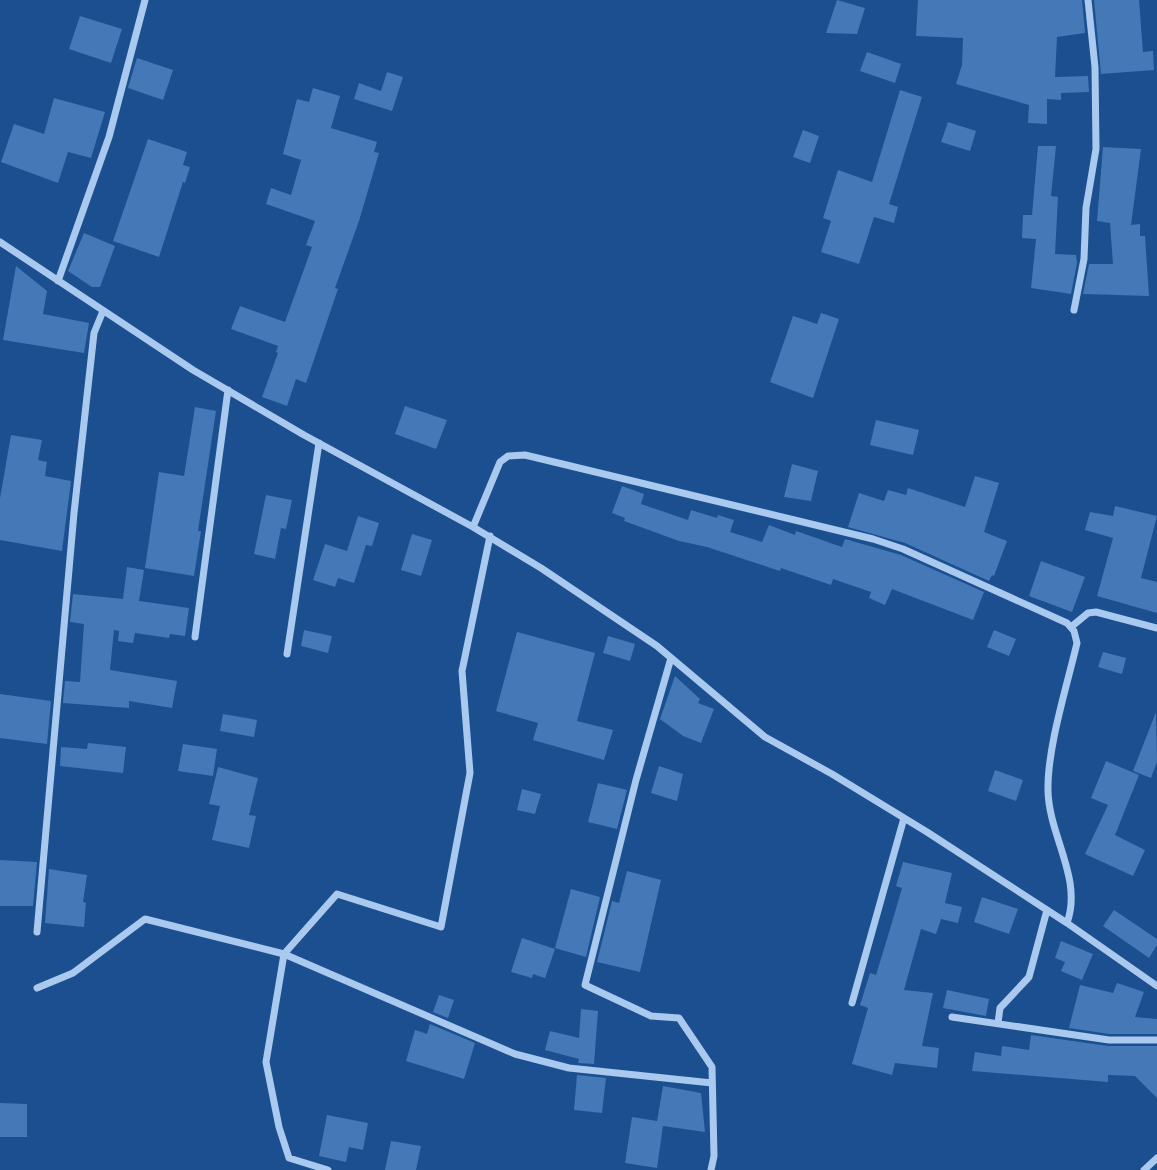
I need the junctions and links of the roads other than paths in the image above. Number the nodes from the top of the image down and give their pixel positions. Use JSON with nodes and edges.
{"nodes":[{"id":1,"x":145,"y":0,"type":"edge"},
{"id":2,"x":1088,"y":0,"type":"edge"},
{"id":3,"x":0,"y":242,"type":"edge"},
{"id":4,"x":58,"y":281,"type":"junction"},
{"id":5,"x":1074,"y":310,"type":"dead end"},
{"id":6,"x":103,"y":311,"type":"junction"},
{"id":7,"x":228,"y":390,"type":"junction"},
{"id":8,"x":319,"y":443,"type":"junction"},
{"id":9,"x":473,"y":527,"type":"junction"},
{"id":10,"x":490,"y":536,"type":"junction"},
{"id":11,"x":1071,"y":627,"type":"junction"},
{"id":12,"x":1157,"y":628,"type":"edge"},
{"id":13,"x":195,"y":637,"type":"dead end"},
{"id":14,"x":287,"y":654,"type":"dead end"},
{"id":15,"x":671,"y":658,"type":"junction"},
{"id":16,"x":904,"y":818,"type":"junction"},
{"id":17,"x":1047,"y":910,"type":"junction"},
{"id":18,"x":1067,"y":923,"type":"junction"},
{"id":19,"x":37,"y":932,"type":"dead end"},
{"id":20,"x":284,"y":954,"type":"junction"},
{"id":21,"x":1157,"y":986,"type":"edge"},
{"id":22,"x":37,"y":988,"type":"dead end"},
{"id":23,"x":852,"y":1003,"type":"dead end"},
{"id":24,"x":952,"y":1017,"type":"dead end"},
{"id":25,"x":998,"y":1023,"type":"junction"},
{"id":26,"x":1157,"y":1040,"type":"edge"},
{"id":27,"x":712,"y":1083,"type":"junction"},
{"id":28,"x":1157,"y":1158,"type":"edge"},
{"id":29,"x":328,"y":1170,"type":"edge"},
{"id":30,"x":711,"y":1170,"type":"edge"},
{"id":31,"x":1144,"y":1170,"type":"edge"}],
"edges":[{"from":1,"to":4,"type":"street"},
{"from":2,"to":5,"type":"street"},
{"from":3,"to":4,"type":"street"},
{"from":4,"to":6,"type":"street"},
{"from":6,"to":7,"type":"street"},
{"from":6,"to":19,"type":"street"},
{"from":7,"to":8,"type":"street"},
{"from":7,"to":13,"type":"street"},
{"from":8,"to":9,"type":"street"},
{"from":8,"to":14,"type":"street"},
{"from":9,"to":10,"type":"street"},
{"from":9,"to":11,"type":"street"},
{"from":10,"to":15,"type":"street"},
{"from":10,"to":20,"type":"street"},
{"from":11,"to":12,"type":"street"},
{"from":11,"to":18,"type":"street"},
{"from":15,"to":16,"type":"street"},
{"from":15,"to":27,"type":"street"},
{"from":16,"to":17,"type":"street"},
{"from":16,"to":23,"type":"street"},
{"from":17,"to":18,"type":"street"},
{"from":17,"to":25,"type":"street"},
{"from":18,"to":21,"type":"street"},
{"from":20,"to":22,"type":"street"},
{"from":20,"to":27,"type":"street"},
{"from":20,"to":29,"type":"street"},
{"from":24,"to":25,"type":"street"},
{"from":25,"to":26,"type":"street"},
{"from":27,"to":30,"type":"street"},
{"from":28,"to":31,"type":"street"}]}
